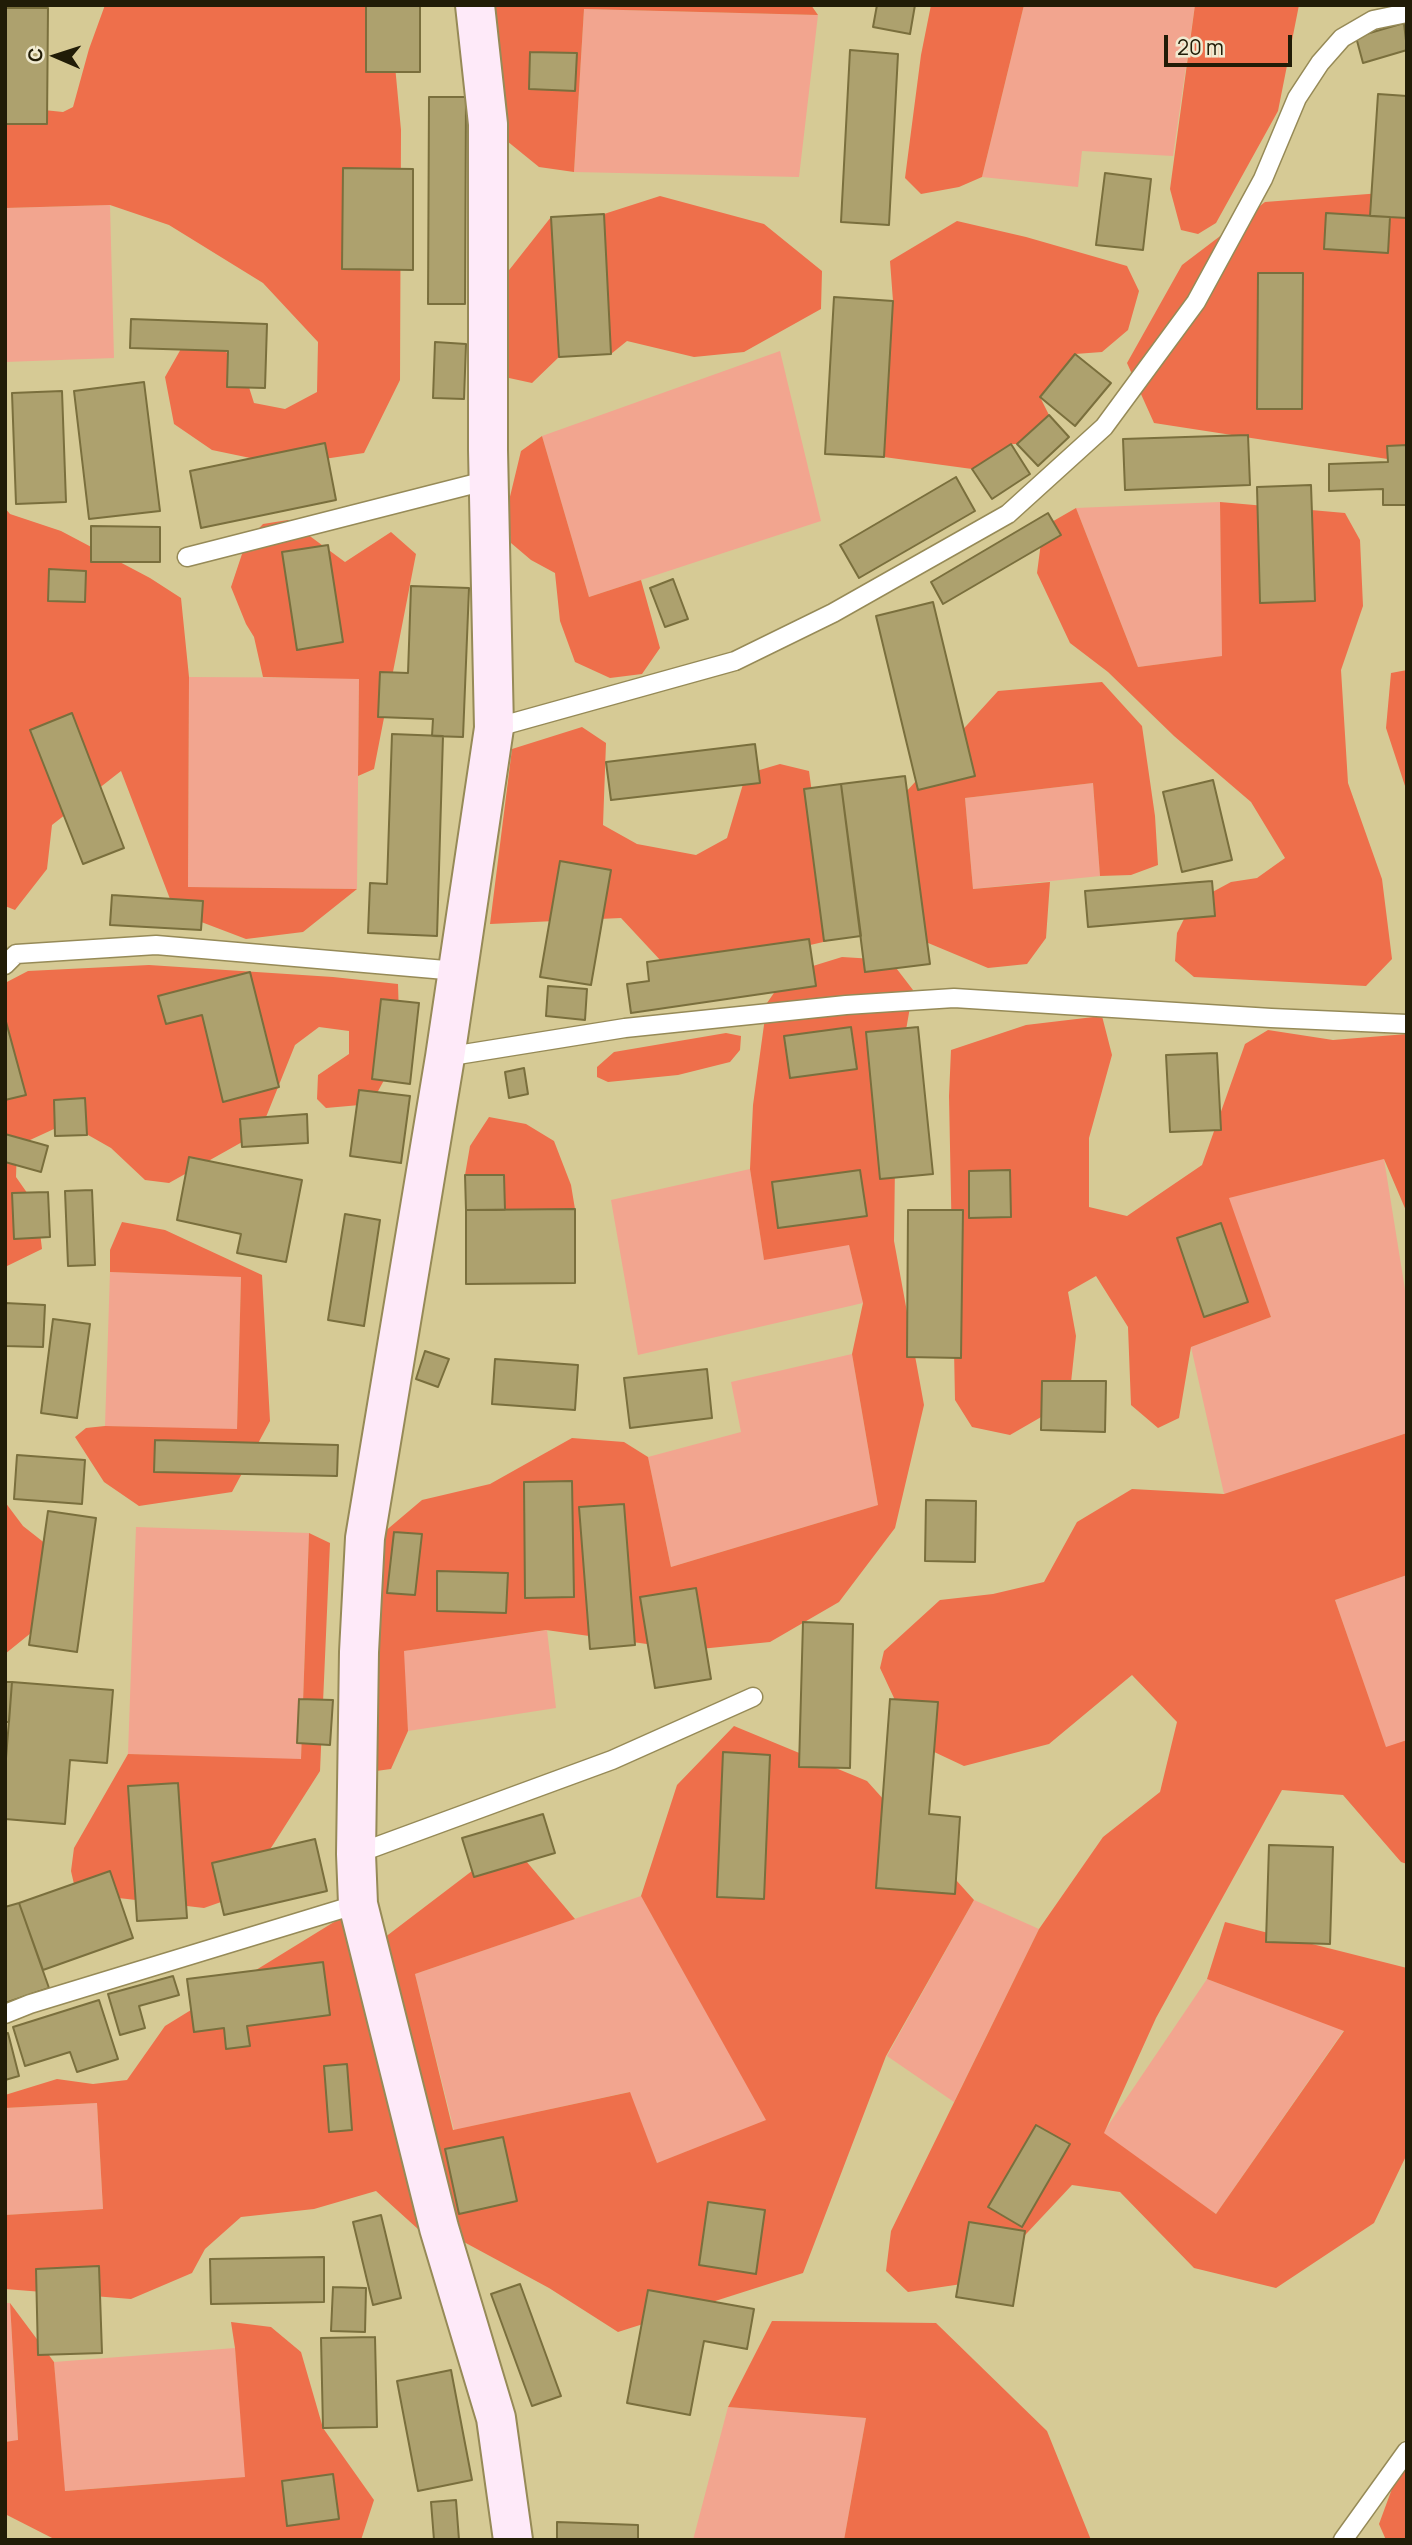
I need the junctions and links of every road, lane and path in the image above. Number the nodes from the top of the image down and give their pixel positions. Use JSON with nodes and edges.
{"nodes":[{"id":1,"x":475,"y":5,"type":"edge"},
{"id":2,"x":1407,"y":13,"type":"edge"},
{"id":3,"x":489,"y":480,"type":"junction"},
{"id":4,"x":187,"y":557,"type":"dead end"},
{"id":5,"x":494,"y":729,"type":"junction"},
{"id":6,"x":9,"y":956,"type":"edge"},
{"id":7,"x":457,"y":971,"type":"junction"},
{"id":8,"x":1407,"y":1024,"type":"edge"},
{"id":9,"x":445,"y":1057,"type":"junction"},
{"id":10,"x":752,"y":1697,"type":"dead end"},
{"id":11,"x":356,"y":1854,"type":"junction"},
{"id":12,"x":358,"y":1904,"type":"junction"},
{"id":13,"x":5,"y":2014,"type":"edge"},
{"id":14,"x":1407,"y":2451,"type":"edge"},
{"id":15,"x":513,"y":2540,"type":"edge"},
{"id":16,"x":1343,"y":2540,"type":"edge"}],
"edges":[{"from":1,"to":3,"type":"street"},
{"from":2,"to":5,"type":"lane"},
{"from":3,"to":4,"type":"lane"},
{"from":3,"to":5,"type":"street"},
{"from":5,"to":7,"type":"street"},
{"from":6,"to":7,"type":"lane"},
{"from":7,"to":9,"type":"street"},
{"from":8,"to":9,"type":"lane"},
{"from":9,"to":11,"type":"street"},
{"from":10,"to":11,"type":"lane"},
{"from":11,"to":12,"type":"street"},
{"from":12,"to":13,"type":"lane"},
{"from":12,"to":15,"type":"street"},
{"from":14,"to":16,"type":"lane"}]}
